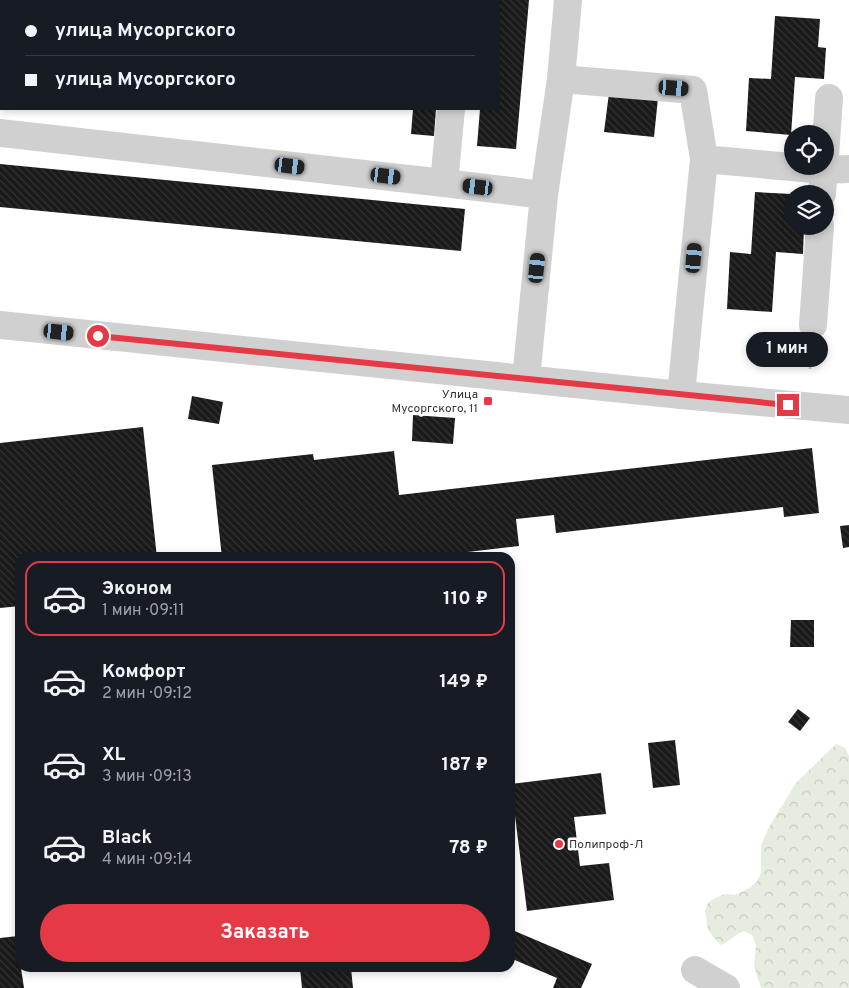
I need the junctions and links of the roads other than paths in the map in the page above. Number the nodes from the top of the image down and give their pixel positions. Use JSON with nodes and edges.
{"nodes":[{"id":1,"x":568,"y":0,"type":"edge"},
{"id":2,"x":561,"y":78,"type":"junction"},
{"id":3,"x":829,"y":98,"type":"dead end"},
{"id":4,"x":451,"y":110,"type":"edge"},
{"id":5,"x":829,"y":125,"type":"edge"},
{"id":6,"x":0,"y":133,"type":"edge"},
{"id":7,"x":704,"y":159,"type":"junction"},
{"id":8,"x":784,"y":167,"type":"edge"},
{"id":9,"x":444,"y":183,"type":"junction"},
{"id":10,"x":544,"y":195,"type":"junction"},
{"id":11,"x":819,"y":235,"type":"edge"},
{"id":12,"x":0,"y":326,"type":"edge"},
{"id":13,"x":813,"y":326,"type":"dead end"},
{"id":14,"x":526,"y":379,"type":"junction"},
{"id":15,"x":681,"y":395,"type":"junction"},
{"id":16,"x":849,"y":410,"type":"edge"},
{"id":17,"x":694,"y":970,"type":"dead end"},
{"id":18,"x":726,"y":988,"type":"edge"}],
"edges":[{"from":1,"to":2,"type":"street"},
{"from":2,"to":7,"type":"street"},
{"from":2,"to":10,"type":"street"},
{"from":3,"to":5,"type":"street"},
{"from":4,"to":9,"type":"street"},
{"from":6,"to":9,"type":"street"},
{"from":7,"to":8,"type":"street"},
{"from":7,"to":15,"type":"street"},
{"from":9,"to":10,"type":"street"},
{"from":10,"to":14,"type":"street"},
{"from":11,"to":13,"type":"street"},
{"from":12,"to":14,"type":"street"},
{"from":14,"to":15,"type":"street"},
{"from":15,"to":16,"type":"street"},
{"from":17,"to":18,"type":"street"}]}
